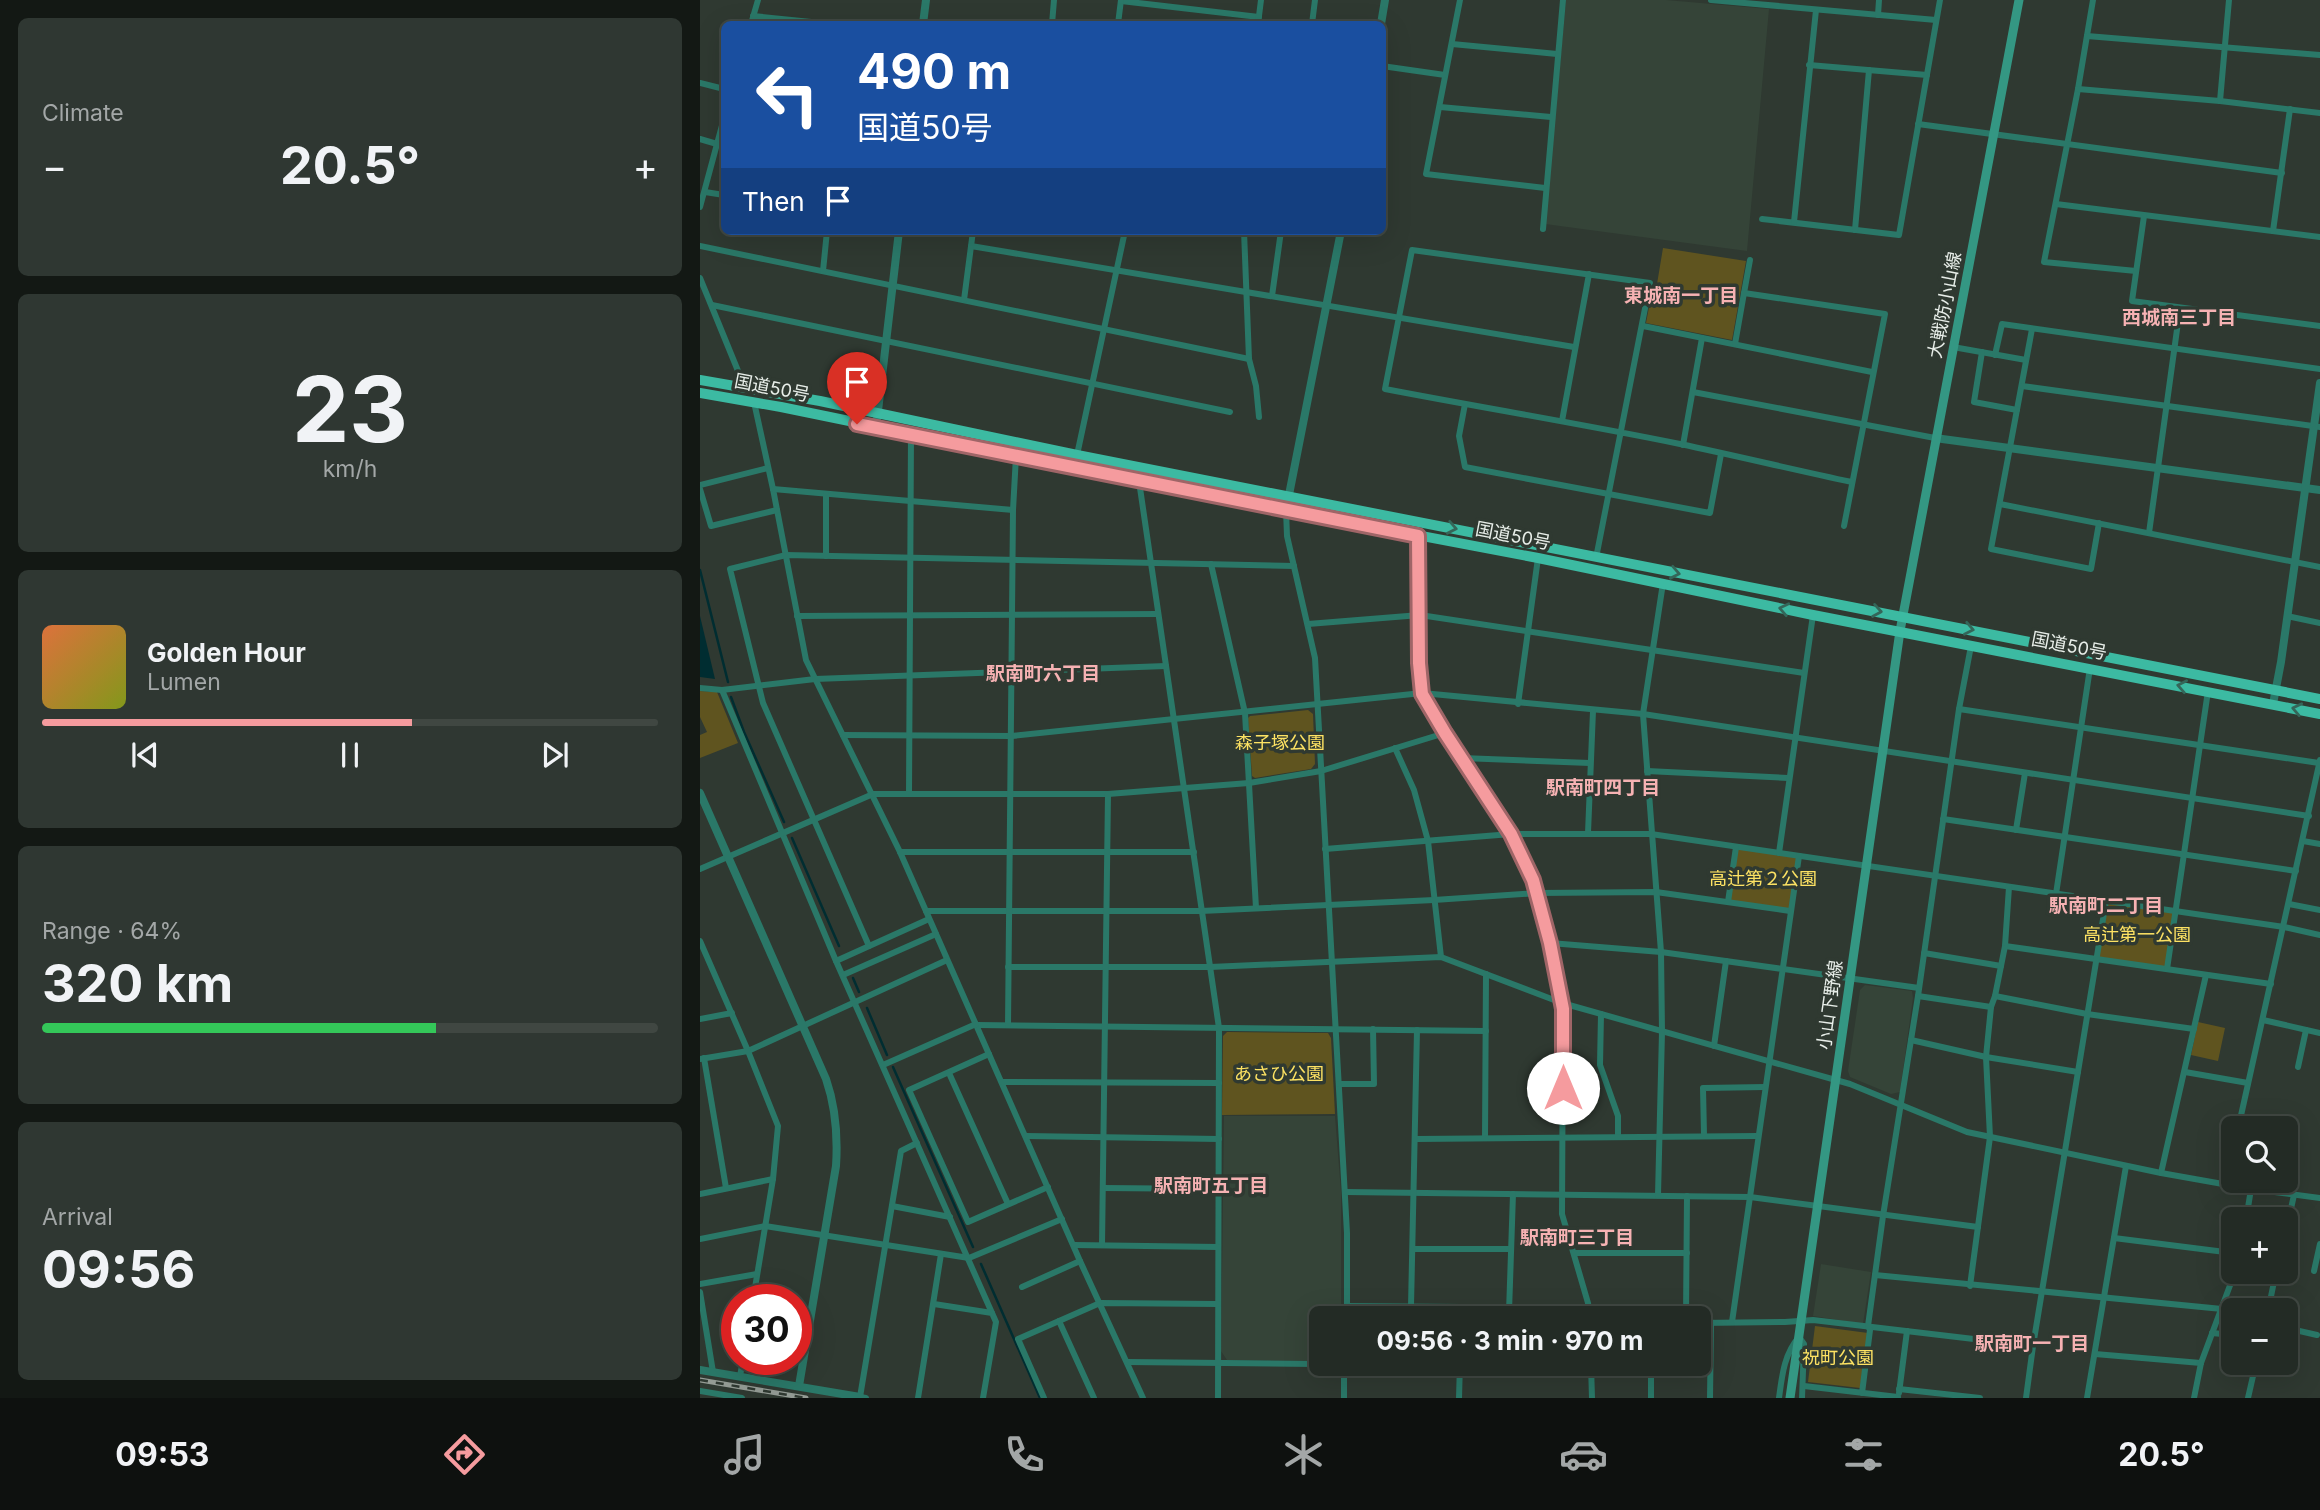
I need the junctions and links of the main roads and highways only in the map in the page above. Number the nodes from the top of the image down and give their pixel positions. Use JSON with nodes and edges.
{"nodes":[{"id":1,"x":2019,"y":0,"type":"edge"},
{"id":2,"x":700,"y":380,"type":"edge"},
{"id":3,"x":700,"y":393,"type":"edge"},
{"id":4,"x":1902,"y":616,"type":"junction"},
{"id":5,"x":1900,"y":631,"type":"junction"},
{"id":6,"x":2320,"y":699,"type":"edge"},
{"id":7,"x":2320,"y":714,"type":"edge"},
{"id":8,"x":1790,"y":1398,"type":"edge"}],
"edges":[{"from":1,"to":4,"type":"main road","name":"大戦防小山線"},
{"from":2,"to":4,"type":"highway","name":"国道50号","one_way":true},
{"from":5,"to":3,"type":"highway","name":"国道50号","one_way":true},
{"from":4,"to":5,"type":"main road","name":"小山下野線"},
{"from":4,"to":6,"type":"highway","name":"国道50号","one_way":true},
{"from":7,"to":5,"type":"highway","name":"国道50号","one_way":true},
{"from":5,"to":8,"type":"main road","name":"小山下野線"}]}
